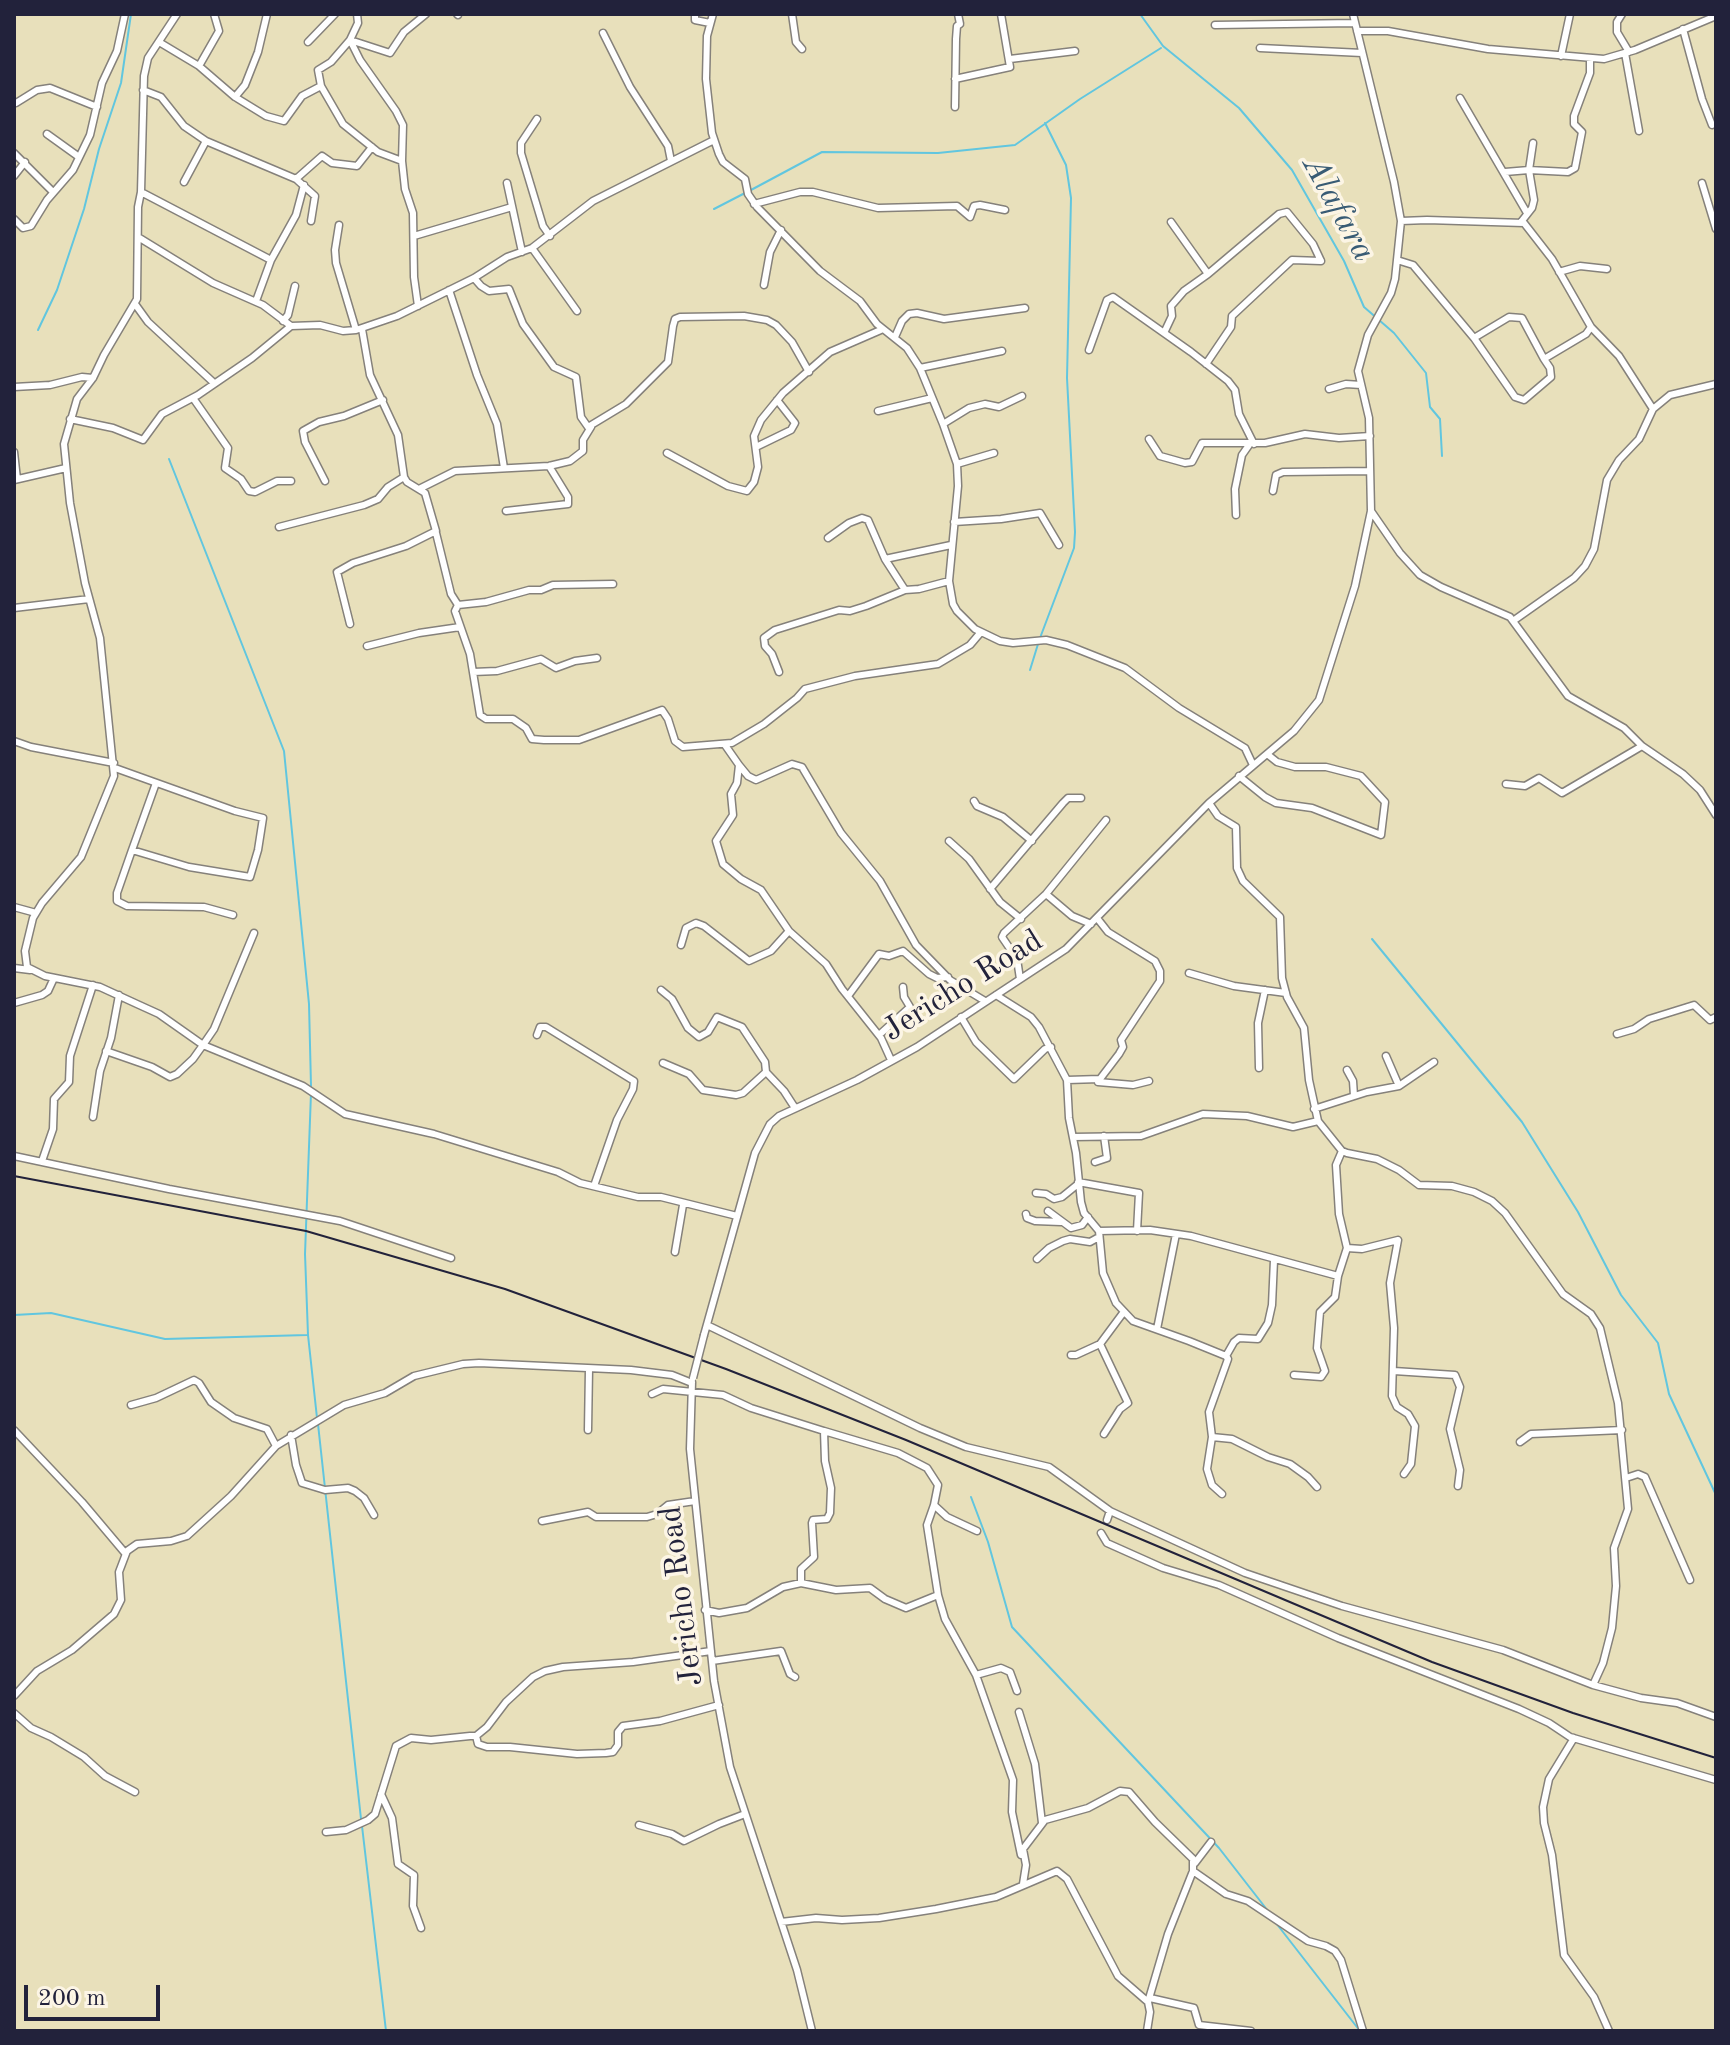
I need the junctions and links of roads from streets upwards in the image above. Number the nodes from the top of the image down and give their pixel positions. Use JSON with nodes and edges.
{"nodes":[{"id":1,"x":125,"y":14,"type":"edge"},
{"id":2,"x":177,"y":14,"type":"edge"},
{"id":3,"x":214,"y":14,"type":"edge"},
{"id":4,"x":267,"y":14,"type":"edge"},
{"id":5,"x":335,"y":14,"type":"edge"},
{"id":6,"x":357,"y":14,"type":"edge"},
{"id":7,"x":426,"y":14,"type":"edge"},
{"id":8,"x":695,"y":14,"type":"edge"},
{"id":9,"x":713,"y":14,"type":"edge"},
{"id":10,"x":792,"y":14,"type":"edge"},
{"id":11,"x":958,"y":14,"type":"edge"},
{"id":12,"x":1001,"y":14,"type":"edge"},
{"id":13,"x":1353,"y":14,"type":"edge"},
{"id":14,"x":1570,"y":14,"type":"edge"},
{"id":15,"x":1622,"y":14,"type":"edge"},
{"id":16,"x":1716,"y":16,"type":"edge"},
{"id":17,"x":710,"y":23,"type":"junction"},
{"id":18,"x":1215,"y":25,"type":"dead end"},
{"id":19,"x":1356,"y":27,"type":"junction"},
{"id":20,"x":1683,"y":29,"type":"junction"},
{"id":21,"x":603,"y":33,"type":"dead end"},
{"id":22,"x":350,"y":40,"type":"junction"},
{"id":23,"x":159,"y":42,"type":"junction"},
{"id":24,"x":308,"y":42,"type":"dead end"},
{"id":25,"x":1260,"y":48,"type":"dead end"},
{"id":26,"x":802,"y":49,"type":"dead end"},
{"id":27,"x":1075,"y":51,"type":"dead end"},
{"id":28,"x":1627,"y":52,"type":"junction"},
{"id":29,"x":1362,"y":53,"type":"junction"},
{"id":30,"x":1561,"y":56,"type":"junction"},
{"id":31,"x":1010,"y":59,"type":"junction"},
{"id":32,"x":1590,"y":60,"type":"junction"},
{"id":33,"x":199,"y":66,"type":"junction"},
{"id":34,"x":955,"y":79,"type":"junction"},
{"id":35,"x":321,"y":86,"type":"junction"},
{"id":36,"x":143,"y":90,"type":"junction"},
{"id":37,"x":235,"y":97,"type":"junction"},
{"id":38,"x":1460,"y":98,"type":"dead end"},
{"id":39,"x":16,"y":103,"type":"dead end"},
{"id":40,"x":97,"y":107,"type":"junction"},
{"id":41,"x":955,"y":107,"type":"dead end"},
{"id":42,"x":537,"y":119,"type":"dead end"},
{"id":43,"x":1712,"y":125,"type":"dead end"},
{"id":44,"x":1639,"y":131,"type":"dead end"},
{"id":45,"x":47,"y":134,"type":"dead end"},
{"id":46,"x":714,"y":140,"type":"junction"},
{"id":47,"x":206,"y":141,"type":"junction"},
{"id":48,"x":1533,"y":143,"type":"dead end"},
{"id":49,"x":372,"y":147,"type":"junction"},
{"id":50,"x":14,"y":153,"type":"edge"},
{"id":51,"x":79,"y":157,"type":"junction"},
{"id":52,"x":402,"y":161,"type":"junction"},
{"id":53,"x":671,"y":161,"type":"junction"},
{"id":54,"x":25,"y":162,"type":"junction"},
{"id":55,"x":1529,"y":170,"type":"junction"},
{"id":56,"x":1505,"y":172,"type":"junction"},
{"id":57,"x":14,"y":176,"type":"edge"},
{"id":58,"x":296,"y":179,"type":"junction"},
{"id":59,"x":184,"y":182,"type":"dead end"},
{"id":60,"x":507,"y":183,"type":"dead end"},
{"id":61,"x":1702,"y":183,"type":"dead end"},
{"id":62,"x":304,"y":185,"type":"junction"},
{"id":63,"x":53,"y":192,"type":"junction"},
{"id":64,"x":141,"y":192,"type":"junction"},
{"id":65,"x":754,"y":204,"type":"junction"},
{"id":66,"x":512,"y":207,"type":"junction"},
{"id":67,"x":1005,"y":210,"type":"dead end"},
{"id":68,"x":1527,"y":213,"type":"junction"},
{"id":69,"x":14,"y":219,"type":"edge"},
{"id":70,"x":311,"y":221,"type":"dead end"},
{"id":71,"x":1401,"y":221,"type":"junction"},
{"id":72,"x":1171,"y":222,"type":"dead end"},
{"id":73,"x":1521,"y":222,"type":"junction"},
{"id":74,"x":339,"y":225,"type":"dead end"},
{"id":75,"x":1716,"y":229,"type":"edge"},
{"id":76,"x":781,"y":230,"type":"junction"},
{"id":77,"x":414,"y":236,"type":"junction"},
{"id":78,"x":550,"y":236,"type":"junction"},
{"id":79,"x":138,"y":237,"type":"junction"},
{"id":80,"x":532,"y":248,"type":"junction"},
{"id":81,"x":522,"y":252,"type":"junction"},
{"id":82,"x":271,"y":260,"type":"junction"},
{"id":83,"x":1397,"y":260,"type":"junction"},
{"id":84,"x":1607,"y":269,"type":"dead end"},
{"id":85,"x":1559,"y":272,"type":"junction"},
{"id":86,"x":1208,"y":274,"type":"junction"},
{"id":87,"x":474,"y":278,"type":"junction"},
{"id":88,"x":764,"y":285,"type":"dead end"},
{"id":89,"x":295,"y":286,"type":"dead end"},
{"id":90,"x":449,"y":290,"type":"junction"},
{"id":91,"x":256,"y":301,"type":"junction"},
{"id":92,"x":135,"y":304,"type":"junction"},
{"id":93,"x":418,"y":306,"type":"junction"},
{"id":94,"x":1025,"y":308,"type":"dead end"},
{"id":95,"x":577,"y":311,"type":"dead end"},
{"id":96,"x":283,"y":321,"type":"junction"},
{"id":97,"x":291,"y":326,"type":"junction"},
{"id":98,"x":1591,"y":327,"type":"junction"},
{"id":99,"x":359,"y":329,"type":"junction"},
{"id":100,"x":883,"y":329,"type":"junction"},
{"id":101,"x":1164,"y":333,"type":"junction"},
{"id":102,"x":895,"y":337,"type":"junction"},
{"id":103,"x":1474,"y":338,"type":"junction"},
{"id":104,"x":1089,"y":350,"type":"dead end"},
{"id":105,"x":1002,"y":351,"type":"dead end"},
{"id":106,"x":1544,"y":359,"type":"junction"},
{"id":107,"x":1206,"y":364,"type":"junction"},
{"id":108,"x":920,"y":368,"type":"junction"},
{"id":109,"x":809,"y":372,"type":"junction"},
{"id":110,"x":93,"y":378,"type":"junction"},
{"id":111,"x":214,"y":383,"type":"junction"},
{"id":112,"x":1716,"y":384,"type":"edge"},
{"id":113,"x":1361,"y":385,"type":"junction"},
{"id":114,"x":14,"y":387,"type":"edge"},
{"id":115,"x":1329,"y":389,"type":"dead end"},
{"id":116,"x":1022,"y":396,"type":"dead end"},
{"id":117,"x":193,"y":398,"type":"junction"},
{"id":118,"x":932,"y":398,"type":"junction"},
{"id":119,"x":383,"y":400,"type":"junction"},
{"id":120,"x":777,"y":400,"type":"junction"},
{"id":121,"x":1653,"y":409,"type":"junction"},
{"id":122,"x":878,"y":411,"type":"dead end"},
{"id":123,"x":70,"y":419,"type":"junction"},
{"id":124,"x":943,"y":424,"type":"junction"},
{"id":125,"x":591,"y":427,"type":"junction"},
{"id":126,"x":1370,"y":436,"type":"junction"},
{"id":127,"x":1149,"y":439,"type":"dead end"},
{"id":128,"x":1252,"y":444,"type":"junction"},
{"id":129,"x":756,"y":447,"type":"junction"},
{"id":130,"x":14,"y":452,"type":"edge"},
{"id":131,"x":667,"y":453,"type":"dead end"},
{"id":132,"x":994,"y":453,"type":"dead end"},
{"id":133,"x":957,"y":464,"type":"junction"},
{"id":134,"x":549,"y":466,"type":"junction"},
{"id":135,"x":66,"y":468,"type":"junction"},
{"id":136,"x":504,"y":468,"type":"junction"},
{"id":137,"x":1370,"y":471,"type":"junction"},
{"id":138,"x":404,"y":477,"type":"junction"},
{"id":139,"x":16,"y":480,"type":"edge"},
{"id":140,"x":291,"y":481,"type":"dead end"},
{"id":141,"x":325,"y":481,"type":"dead end"},
{"id":142,"x":419,"y":489,"type":"junction"},
{"id":143,"x":1273,"y":491,"type":"dead end"},
{"id":144,"x":506,"y":511,"type":"dead end"},
{"id":145,"x":1371,"y":511,"type":"junction"},
{"id":146,"x":1236,"y":515,"type":"dead end"},
{"id":147,"x":954,"y":522,"type":"junction"},
{"id":148,"x":279,"y":527,"type":"dead end"},
{"id":149,"x":436,"y":533,"type":"junction"},
{"id":150,"x":828,"y":538,"type":"dead end"},
{"id":151,"x":951,"y":545,"type":"junction"},
{"id":152,"x":1059,"y":545,"type":"dead end"},
{"id":153,"x":885,"y":559,"type":"junction"},
{"id":154,"x":949,"y":581,"type":"junction"},
{"id":155,"x":613,"y":584,"type":"dead end"},
{"id":156,"x":905,"y":590,"type":"junction"},
{"id":157,"x":89,"y":599,"type":"junction"},
{"id":158,"x":458,"y":605,"type":"junction"},
{"id":159,"x":14,"y":608,"type":"edge"},
{"id":160,"x":1513,"y":621,"type":"junction"},
{"id":161,"x":350,"y":624,"type":"dead end"},
{"id":162,"x":460,"y":627,"type":"junction"},
{"id":163,"x":981,"y":632,"type":"junction"},
{"id":164,"x":367,"y":646,"type":"dead end"},
{"id":165,"x":597,"y":658,"type":"dead end"},
{"id":166,"x":473,"y":672,"type":"junction"},
{"id":167,"x":779,"y":672,"type":"dead end"},
{"id":168,"x":14,"y":741,"type":"edge"},
{"id":169,"x":725,"y":745,"type":"junction"},
{"id":170,"x":1642,"y":746,"type":"junction"},
{"id":171,"x":1267,"y":754,"type":"junction"},
{"id":172,"x":115,"y":765,"type":"junction"},
{"id":173,"x":739,"y":765,"type":"junction"},
{"id":174,"x":1253,"y":765,"type":"junction"},
{"id":175,"x":1239,"y":776,"type":"junction"},
{"id":176,"x":156,"y":783,"type":"junction"},
{"id":177,"x":1506,"y":784,"type":"dead end"},
{"id":178,"x":1081,"y":798,"type":"dead end"},
{"id":179,"x":974,"y":801,"type":"dead end"},
{"id":180,"x":1209,"y":803,"type":"junction"},
{"id":181,"x":1716,"y":815,"type":"edge"},
{"id":182,"x":1106,"y":820,"type":"dead end"},
{"id":183,"x":949,"y":841,"type":"dead end"},
{"id":184,"x":1032,"y":841,"type":"junction"},
{"id":185,"x":132,"y":850,"type":"junction"},
{"id":186,"x":990,"y":889,"type":"junction"},
{"id":187,"x":1046,"y":894,"type":"junction"},
{"id":188,"x":14,"y":907,"type":"edge"},
{"id":189,"x":36,"y":913,"type":"junction"},
{"id":190,"x":233,"y":915,"type":"dead end"},
{"id":191,"x":1021,"y":919,"type":"junction"},
{"id":192,"x":1094,"y":921,"type":"junction"},
{"id":193,"x":789,"y":931,"type":"junction"},
{"id":194,"x":254,"y":933,"type":"dead end"},
{"id":195,"x":681,"y":945,"type":"dead end"},
{"id":196,"x":14,"y":968,"type":"edge"},
{"id":197,"x":30,"y":970,"type":"junction"},
{"id":198,"x":1189,"y":973,"type":"dead end"},
{"id":199,"x":948,"y":977,"type":"junction"},
{"id":200,"x":54,"y":978,"type":"junction"},
{"id":201,"x":1020,"y":979,"type":"junction"},
{"id":202,"x":93,"y":985,"type":"junction"},
{"id":203,"x":903,"y":987,"type":"dead end"},
{"id":204,"x":661,"y":990,"type":"dead end"},
{"id":205,"x":1265,"y":990,"type":"junction"},
{"id":206,"x":1286,"y":993,"type":"junction"},
{"id":207,"x":119,"y":995,"type":"junction"},
{"id":208,"x":996,"y":995,"type":"junction"},
{"id":209,"x":848,"y":996,"type":"junction"},
{"id":210,"x":985,"y":1001,"type":"junction"},
{"id":211,"x":14,"y":1003,"type":"edge"},
{"id":212,"x":961,"y":1017,"type":"junction"},
{"id":213,"x":1716,"y":1017,"type":"edge"},
{"id":214,"x":1617,"y":1034,"type":"dead end"},
{"id":215,"x":537,"y":1035,"type":"dead end"},
{"id":216,"x":879,"y":1035,"type":"junction"},
{"id":217,"x":203,"y":1045,"type":"junction"},
{"id":218,"x":1051,"y":1047,"type":"junction"},
{"id":219,"x":106,"y":1051,"type":"junction"},
{"id":220,"x":1386,"y":1056,"type":"dead end"},
{"id":221,"x":891,"y":1060,"type":"junction"},
{"id":222,"x":1434,"y":1062,"type":"dead end"},
{"id":223,"x":663,"y":1063,"type":"dead end"},
{"id":224,"x":1259,"y":1068,"type":"dead end"},
{"id":225,"x":1347,"y":1070,"type":"dead end"},
{"id":226,"x":766,"y":1072,"type":"junction"},
{"id":227,"x":1067,"y":1080,"type":"junction"},
{"id":228,"x":1086,"y":1080,"type":"junction"},
{"id":229,"x":1149,"y":1081,"type":"dead end"},
{"id":230,"x":1399,"y":1086,"type":"junction"},
{"id":231,"x":1354,"y":1096,"type":"junction"},
{"id":232,"x":795,"y":1108,"type":"junction"},
{"id":233,"x":1314,"y":1109,"type":"junction"},
{"id":234,"x":93,"y":1117,"type":"dead end"},
{"id":235,"x":1318,"y":1121,"type":"junction"},
{"id":236,"x":1104,"y":1136,"type":"junction"},
{"id":237,"x":1073,"y":1137,"type":"junction"},
{"id":238,"x":1342,"y":1151,"type":"junction"},
{"id":239,"x":14,"y":1156,"type":"edge"},
{"id":240,"x":42,"y":1161,"type":"junction"},
{"id":241,"x":1095,"y":1162,"type":"dead end"},
{"id":242,"x":1078,"y":1183,"type":"junction"},
{"id":243,"x":594,"y":1186,"type":"junction"},
{"id":244,"x":1036,"y":1193,"type":"dead end"},
{"id":245,"x":683,"y":1205,"type":"junction"},
{"id":246,"x":1048,"y":1211,"type":"dead end"},
{"id":247,"x":1026,"y":1214,"type":"dead end"},
{"id":248,"x":737,"y":1216,"type":"junction"},
{"id":249,"x":1088,"y":1217,"type":"junction"},
{"id":250,"x":1061,"y":1222,"type":"junction"},
{"id":251,"x":1137,"y":1231,"type":"junction"},
{"id":252,"x":1099,"y":1234,"type":"junction"},
{"id":253,"x":1176,"y":1234,"type":"junction"},
{"id":254,"x":1347,"y":1248,"type":"junction"},
{"id":255,"x":675,"y":1252,"type":"dead end"},
{"id":256,"x":451,"y":1258,"type":"dead end"},
{"id":257,"x":1037,"y":1259,"type":"dead end"},
{"id":258,"x":1274,"y":1260,"type":"junction"},
{"id":259,"x":1338,"y":1276,"type":"junction"},
{"id":260,"x":1123,"y":1313,"type":"junction"},
{"id":261,"x":707,"y":1325,"type":"junction"},
{"id":262,"x":1157,"y":1329,"type":"junction"},
{"id":263,"x":1100,"y":1344,"type":"junction"},
{"id":264,"x":1071,"y":1355,"type":"dead end"},
{"id":265,"x":1226,"y":1356,"type":"junction"},
{"id":266,"x":589,"y":1369,"type":"junction"},
{"id":267,"x":1394,"y":1371,"type":"junction"},
{"id":268,"x":1294,"y":1375,"type":"dead end"},
{"id":269,"x":692,"y":1384,"type":"junction"},
{"id":270,"x":652,"y":1394,"type":"dead end"},
{"id":271,"x":131,"y":1405,"type":"dead end"},
{"id":272,"x":14,"y":1430,"type":"edge"},
{"id":273,"x":588,"y":1430,"type":"dead end"},
{"id":274,"x":1622,"y":1430,"type":"junction"},
{"id":275,"x":824,"y":1431,"type":"junction"},
{"id":276,"x":1104,"y":1434,"type":"dead end"},
{"id":277,"x":291,"y":1435,"type":"junction"},
{"id":278,"x":1212,"y":1437,"type":"junction"},
{"id":279,"x":1520,"y":1442,"type":"dead end"},
{"id":280,"x":276,"y":1446,"type":"junction"},
{"id":281,"x":1404,"y":1474,"type":"dead end"},
{"id":282,"x":1626,"y":1478,"type":"junction"},
{"id":283,"x":1458,"y":1486,"type":"dead end"},
{"id":284,"x":1317,"y":1487,"type":"dead end"},
{"id":285,"x":1222,"y":1494,"type":"dead end"},
{"id":286,"x":695,"y":1501,"type":"junction"},
{"id":287,"x":934,"y":1505,"type":"junction"},
{"id":288,"x":1110,"y":1511,"type":"junction"},
{"id":289,"x":374,"y":1515,"type":"dead end"},
{"id":290,"x":1107,"y":1520,"type":"dead end"},
{"id":291,"x":542,"y":1521,"type":"dead end"},
{"id":292,"x":977,"y":1531,"type":"dead end"},
{"id":293,"x":1101,"y":1533,"type":"dead end"},
{"id":294,"x":125,"y":1553,"type":"junction"},
{"id":295,"x":1690,"y":1580,"type":"dead end"},
{"id":296,"x":801,"y":1583,"type":"junction"},
{"id":297,"x":938,"y":1595,"type":"junction"},
{"id":298,"x":705,"y":1610,"type":"junction"},
{"id":299,"x":711,"y":1651,"type":"junction"},
{"id":300,"x":712,"y":1661,"type":"junction"},
{"id":301,"x":976,"y":1675,"type":"junction"},
{"id":302,"x":795,"y":1677,"type":"dead end"},
{"id":303,"x":1593,"y":1685,"type":"junction"},
{"id":304,"x":1017,"y":1691,"type":"dead end"},
{"id":305,"x":14,"y":1696,"type":"edge"},
{"id":306,"x":719,"y":1705,"type":"junction"},
{"id":307,"x":1019,"y":1712,"type":"dead end"},
{"id":308,"x":14,"y":1713,"type":"edge"},
{"id":309,"x":1716,"y":1717,"type":"edge"},
{"id":310,"x":476,"y":1736,"type":"junction"},
{"id":311,"x":1574,"y":1738,"type":"junction"},
{"id":312,"x":1716,"y":1780,"type":"edge"},
{"id":313,"x":135,"y":1792,"type":"dead end"},
{"id":314,"x":381,"y":1794,"type":"junction"},
{"id":315,"x":745,"y":1814,"type":"junction"},
{"id":316,"x":1042,"y":1823,"type":"junction"},
{"id":317,"x":639,"y":1825,"type":"dead end"},
{"id":318,"x":326,"y":1832,"type":"dead end"},
{"id":319,"x":1211,"y":1842,"type":"dead end"},
{"id":320,"x":1194,"y":1867,"type":"junction"},
{"id":321,"x":1023,"y":1881,"type":"junction"},
{"id":322,"x":781,"y":1922,"type":"junction"},
{"id":323,"x":421,"y":1928,"type":"dead end"},
{"id":324,"x":1149,"y":2000,"type":"junction"},
{"id":325,"x":812,"y":2031,"type":"edge"},
{"id":326,"x":1147,"y":2031,"type":"edge"},
{"id":327,"x":1251,"y":2031,"type":"edge"},
{"id":328,"x":1363,"y":2031,"type":"edge"},
{"id":329,"x":1609,"y":2031,"type":"edge"}],
"edges":[{"from":1,"to":40,"type":"street"},
{"from":2,"to":23,"type":"street"},
{"from":3,"to":33,"type":"street"},
{"from":4,"to":37,"type":"street"},
{"from":5,"to":24,"type":"street"},
{"from":6,"to":22,"type":"street"},
{"from":7,"to":22,"type":"street"},
{"from":8,"to":17,"type":"street"},
{"from":9,"to":17,"type":"street"},
{"from":10,"to":26,"type":"street"},
{"from":11,"to":34,"type":"street"},
{"from":12,"to":31,"type":"street"},
{"from":13,"to":19,"type":"street","name":"Jericho Road"},
{"from":14,"to":30,"type":"street"},
{"from":15,"to":28,"type":"street"},
{"from":16,"to":20,"type":"street"},
{"from":17,"to":46,"type":"street"},
{"from":18,"to":19,"type":"street"},
{"from":19,"to":29,"type":"street","name":"Jericho Road"},
{"from":19,"to":30,"type":"street"},
{"from":20,"to":28,"type":"street"},
{"from":20,"to":43,"type":"street"},
{"from":21,"to":53,"type":"street"},
{"from":22,"to":35,"type":"street"},
{"from":22,"to":52,"type":"street"},
{"from":23,"to":33,"type":"street"},
{"from":23,"to":36,"type":"street"},
{"from":25,"to":29,"type":"street"},
{"from":27,"to":31,"type":"street"},
{"from":28,"to":32,"type":"street"},
{"from":28,"to":44,"type":"street"},
{"from":29,"to":71,"type":"street","name":"Jericho Road"},
{"from":30,"to":32,"type":"street"},
{"from":31,"to":34,"type":"street"},
{"from":32,"to":55,"type":"street"},
{"from":33,"to":37,"type":"street"},
{"from":34,"to":41,"type":"street"},
{"from":35,"to":37,"type":"street"},
{"from":35,"to":49,"type":"street"},
{"from":36,"to":47,"type":"street"},
{"from":36,"to":64,"type":"street"},
{"from":38,"to":56,"type":"street"},
{"from":39,"to":40,"type":"street"},
{"from":40,"to":51,"type":"street"},
{"from":42,"to":78,"type":"street"},
{"from":45,"to":51,"type":"street"},
{"from":46,"to":53,"type":"street"},
{"from":46,"to":65,"type":"street"},
{"from":47,"to":58,"type":"street"},
{"from":47,"to":59,"type":"street"},
{"from":48,"to":55,"type":"street"},
{"from":49,"to":52,"type":"street"},
{"from":49,"to":58,"type":"street"},
{"from":50,"to":54,"type":"street"},
{"from":51,"to":63,"type":"street"},
{"from":52,"to":77,"type":"street"},
{"from":53,"to":78,"type":"street"},
{"from":54,"to":57,"type":"street"},
{"from":54,"to":63,"type":"street"},
{"from":55,"to":56,"type":"street"},
{"from":55,"to":68,"type":"street"},
{"from":56,"to":68,"type":"street"},
{"from":58,"to":62,"type":"street"},
{"from":60,"to":66,"type":"street"},
{"from":61,"to":75,"type":"street"},
{"from":62,"to":70,"type":"street"},
{"from":62,"to":82,"type":"street"},
{"from":63,"to":69,"type":"street"},
{"from":64,"to":79,"type":"street"},
{"from":64,"to":82,"type":"street"},
{"from":65,"to":67,"type":"street"},
{"from":65,"to":76,"type":"street"},
{"from":66,"to":77,"type":"street"},
{"from":66,"to":81,"type":"street"},
{"from":68,"to":73,"type":"street"},
{"from":71,"to":73,"type":"street"},
{"from":71,"to":83,"type":"street","name":"Jericho Road"},
{"from":72,"to":86,"type":"street"},
{"from":73,"to":85,"type":"street"},
{"from":74,"to":99,"type":"street"},
{"from":76,"to":88,"type":"street"},
{"from":76,"to":100,"type":"street"},
{"from":77,"to":93,"type":"street"},
{"from":78,"to":80,"type":"street"},
{"from":79,"to":91,"type":"street"},
{"from":79,"to":92,"type":"street"},
{"from":80,"to":81,"type":"street"},
{"from":80,"to":95,"type":"street"},
{"from":81,"to":87,"type":"street"},
{"from":82,"to":91,"type":"street"},
{"from":83,"to":103,"type":"street"},
{"from":83,"to":113,"type":"street","name":"Jericho Road"},
{"from":84,"to":85,"type":"street"},
{"from":85,"to":98,"type":"street"},
{"from":86,"to":101,"type":"street"},
{"from":86,"to":107,"type":"street"},
{"from":87,"to":90,"type":"street"},
{"from":87,"to":125,"type":"street"},
{"from":89,"to":96,"type":"street"},
{"from":90,"to":93,"type":"street"},
{"from":90,"to":136,"type":"street"},
{"from":91,"to":96,"type":"street"},
{"from":92,"to":110,"type":"street"},
{"from":92,"to":111,"type":"street"},
{"from":93,"to":99,"type":"street"},
{"from":94,"to":102,"type":"street"},
{"from":96,"to":97,"type":"street"},
{"from":97,"to":99,"type":"street"},
{"from":97,"to":111,"type":"street"},
{"from":98,"to":106,"type":"street"},
{"from":98,"to":121,"type":"street"},
{"from":99,"to":119,"type":"street"},
{"from":100,"to":102,"type":"street"},
{"from":100,"to":109,"type":"street"},
{"from":101,"to":104,"type":"street"},
{"from":101,"to":107,"type":"street"},
{"from":102,"to":108,"type":"street"},
{"from":103,"to":106,"type":"street"},
{"from":103,"to":106,"type":"street"},
{"from":105,"to":108,"type":"street"},
{"from":107,"to":128,"type":"street"},
{"from":108,"to":118,"type":"street"},
{"from":109,"to":120,"type":"street"},
{"from":109,"to":125,"type":"street"},
{"from":110,"to":114,"type":"street"},
{"from":110,"to":123,"type":"street"},
{"from":111,"to":117,"type":"street"},
{"from":112,"to":121,"type":"street"},
{"from":113,"to":115,"type":"street"},
{"from":113,"to":126,"type":"street","name":"Jericho Road"},
{"from":116,"to":124,"type":"street"},
{"from":117,"to":123,"type":"street"},
{"from":117,"to":140,"type":"street"},
{"from":118,"to":122,"type":"street"},
{"from":118,"to":124,"type":"street"},
{"from":119,"to":138,"type":"street"},
{"from":119,"to":141,"type":"street"},
{"from":120,"to":129,"type":"street"},
{"from":120,"to":129,"type":"street"},
{"from":121,"to":160,"type":"street"},
{"from":123,"to":135,"type":"street"},
{"from":124,"to":133,"type":"street"},
{"from":125,"to":134,"type":"street"},
{"from":126,"to":128,"type":"street"},
{"from":126,"to":137,"type":"street","name":"Jericho Road"},
{"from":127,"to":128,"type":"street"},
{"from":128,"to":146,"type":"street"},
{"from":129,"to":131,"type":"street"},
{"from":130,"to":139,"type":"street"},
{"from":132,"to":133,"type":"street"},
{"from":133,"to":147,"type":"street"},
{"from":134,"to":136,"type":"street"},
{"from":134,"to":144,"type":"street"},
{"from":135,"to":139,"type":"street"},
{"from":135,"to":157,"type":"street"},
{"from":136,"to":142,"type":"street"},
{"from":137,"to":143,"type":"street"},
{"from":137,"to":145,"type":"street","name":"Jericho Road"},
{"from":138,"to":142,"type":"street"},
{"from":138,"to":148,"type":"street"},
{"from":142,"to":149,"type":"street"},
{"from":145,"to":160,"type":"street"},
{"from":145,"to":171,"type":"street","name":"Jericho Road"},
{"from":147,"to":151,"type":"street"},
{"from":147,"to":152,"type":"street"},
{"from":149,"to":158,"type":"street"},
{"from":149,"to":161,"type":"street"},
{"from":150,"to":153,"type":"street"},
{"from":151,"to":153,"type":"street"},
{"from":151,"to":154,"type":"street"},
{"from":153,"to":156,"type":"street"},
{"from":154,"to":156,"type":"street"},
{"from":154,"to":163,"type":"street"},
{"from":155,"to":158,"type":"street"},
{"from":156,"to":167,"type":"street"},
{"from":157,"to":159,"type":"street"},
{"from":157,"to":172,"type":"street"},
{"from":158,"to":162,"type":"street"},
{"from":160,"to":170,"type":"street"},
{"from":162,"to":164,"type":"street"},
{"from":162,"to":166,"type":"street"},
{"from":163,"to":169,"type":"street"},
{"from":163,"to":174,"type":"street"},
{"from":165,"to":166,"type":"street"},
{"from":166,"to":169,"type":"street"},
{"from":168,"to":172,"type":"street"},
{"from":169,"to":173,"type":"street"},
{"from":170,"to":177,"type":"street"},
{"from":170,"to":181,"type":"street"},
{"from":171,"to":174,"type":"street","name":"Jericho Road"},
{"from":171,"to":175,"type":"street"},
{"from":172,"to":176,"type":"street"},
{"from":172,"to":189,"type":"street"},
{"from":173,"to":193,"type":"street"},
{"from":173,"to":199,"type":"street"},
{"from":174,"to":175,"type":"street","name":"Jericho Road"},
{"from":175,"to":180,"type":"street","name":"Jericho Road"},
{"from":176,"to":185,"type":"street"},
{"from":176,"to":185,"type":"street"},
{"from":178,"to":184,"type":"street"},
{"from":179,"to":184,"type":"street"},
{"from":180,"to":192,"type":"street","name":"Jericho Road"},
{"from":180,"to":206,"type":"street"},
{"from":182,"to":187,"type":"street"},
{"from":183,"to":186,"type":"street"},
{"from":184,"to":186,"type":"street"},
{"from":185,"to":190,"type":"street"},
{"from":186,"to":191,"type":"street"},
{"from":187,"to":191,"type":"street"},
{"from":187,"to":192,"type":"street"},
{"from":188,"to":189,"type":"street"},
{"from":189,"to":197,"type":"street"},
{"from":191,"to":201,"type":"street"},
{"from":192,"to":201,"type":"street","name":"Jericho Road"},
{"from":192,"to":228,"type":"street"},
{"from":193,"to":195,"type":"street"},
{"from":193,"to":209,"type":"street"},
{"from":194,"to":217,"type":"street"},
{"from":196,"to":197,"type":"street"},
{"from":197,"to":200,"type":"street"},
{"from":198,"to":205,"type":"street"},
{"from":199,"to":209,"type":"street"},
{"from":199,"to":210,"type":"street"},
{"from":200,"to":202,"type":"street"},
{"from":200,"to":211,"type":"street"},
{"from":201,"to":208,"type":"street","name":"Jericho Road"},
{"from":202,"to":207,"type":"street"},
{"from":202,"to":240,"type":"street"},
{"from":203,"to":216,"type":"street"},
{"from":204,"to":226,"type":"street"},
{"from":205,"to":206,"type":"street"},
{"from":205,"to":224,"type":"street"},
{"from":206,"to":233,"type":"street"},
{"from":207,"to":217,"type":"street"},
{"from":207,"to":219,"type":"street"},
{"from":208,"to":210,"type":"street","name":"Jericho Road"},
{"from":208,"to":218,"type":"street"},
{"from":209,"to":216,"type":"street"},
{"from":210,"to":212,"type":"street","name":"Jericho Road"},
{"from":212,"to":218,"type":"street"},
{"from":212,"to":221,"type":"street","name":"Jericho Road"},
{"from":213,"to":214,"type":"street"},
{"from":215,"to":243,"type":"street"},
{"from":216,"to":221,"type":"street"},
{"from":217,"to":219,"type":"street"},
{"from":217,"to":243,"type":"street"},
{"from":218,"to":227,"type":"street"},
{"from":219,"to":234,"type":"street"},
{"from":220,"to":230,"type":"street"},
{"from":221,"to":232,"type":"street","name":"Jericho Road"},
{"from":222,"to":230,"type":"street"},
{"from":223,"to":226,"type":"street"},
{"from":225,"to":231,"type":"street"},
{"from":226,"to":232,"type":"street"},
{"from":227,"to":228,"type":"street"},
{"from":227,"to":237,"type":"street"},
{"from":228,"to":229,"type":"street"},
{"from":230,"to":231,"type":"street"},
{"from":231,"to":233,"type":"street"},
{"from":232,"to":248,"type":"street","name":"Jericho Road"},
{"from":233,"to":235,"type":"street"},
{"from":235,"to":236,"type":"street"},
{"from":235,"to":238,"type":"street"},
{"from":236,"to":237,"type":"street"},
{"from":236,"to":241,"type":"street"},
{"from":237,"to":242,"type":"street"},
{"from":238,"to":254,"type":"street"},
{"from":238,"to":274,"type":"street"},
{"from":239,"to":240,"type":"street"},
{"from":240,"to":256,"type":"street"},
{"from":242,"to":244,"type":"street"},
{"from":242,"to":249,"type":"street"},
{"from":242,"to":251,"type":"street"},
{"from":243,"to":245,"type":"street"},
{"from":245,"to":248,"type":"street"},
{"from":245,"to":255,"type":"street"},
{"from":246,"to":250,"type":"street"},
{"from":247,"to":250,"type":"street"},
{"from":248,"to":261,"type":"street","name":"Jericho Road"},
{"from":249,"to":250,"type":"street"},
{"from":249,"to":252,"type":"street"},
{"from":251,"to":252,"type":"street"},
{"from":251,"to":253,"type":"street"},
{"from":252,"to":257,"type":"street"},
{"from":252,"to":260,"type":"street"},
{"from":253,"to":258,"type":"street"},
{"from":253,"to":262,"type":"street"},
{"from":254,"to":259,"type":"street"},
{"from":254,"to":267,"type":"street"},
{"from":258,"to":259,"type":"street"},
{"from":258,"to":265,"type":"street"},
{"from":259,"to":268,"type":"street"},
{"from":260,"to":262,"type":"street"},
{"from":260,"to":263,"type":"street"},
{"from":261,"to":269,"type":"street","name":"Jericho Road","bridge":true},
{"from":261,"to":288,"type":"street"},
{"from":262,"to":265,"type":"street"},
{"from":263,"to":264,"type":"street"},
{"from":263,"to":276,"type":"street"},
{"from":265,"to":278,"type":"street"},
{"from":266,"to":269,"type":"street"},
{"from":266,"to":273,"type":"street"},
{"from":266,"to":277,"type":"street"},
{"from":267,"to":281,"type":"street"},
{"from":267,"to":283,"type":"street"},
{"from":269,"to":270,"type":"street"},
{"from":269,"to":275,"type":"street"},
{"from":269,"to":286,"type":"street","name":"Jericho Road"},
{"from":271,"to":280,"type":"street"},
{"from":272,"to":294,"type":"street"},
{"from":274,"to":279,"type":"street"},
{"from":274,"to":282,"type":"street"},
{"from":275,"to":287,"type":"street"},
{"from":275,"to":296,"type":"street"},
{"from":277,"to":280,"type":"street"},
{"from":277,"to":289,"type":"street"},
{"from":278,"to":284,"type":"street"},
{"from":278,"to":285,"type":"street"},
{"from":280,"to":294,"type":"street"},
{"from":282,"to":295,"type":"street"},
{"from":282,"to":303,"type":"street"},
{"from":286,"to":291,"type":"street"},
{"from":286,"to":298,"type":"street","name":"Jericho Road"},
{"from":287,"to":292,"type":"street"},
{"from":287,"to":297,"type":"street"},
{"from":288,"to":290,"type":"street"},
{"from":288,"to":303,"type":"street"},
{"from":293,"to":311,"type":"street"},
{"from":294,"to":305,"type":"street"},
{"from":296,"to":297,"type":"street"},
{"from":296,"to":298,"type":"street"},
{"from":297,"to":301,"type":"street"},
{"from":298,"to":299,"type":"street","name":"Jericho Road"},
{"from":299,"to":300,"type":"street","name":"Jericho Road"},
{"from":299,"to":310,"type":"street"},
{"from":300,"to":302,"type":"street"},
{"from":300,"to":306,"type":"street","name":"Jericho Road"},
{"from":301,"to":304,"type":"street"},
{"from":301,"to":321,"type":"street"},
{"from":303,"to":309,"type":"street"},
{"from":306,"to":310,"type":"street"},
{"from":306,"to":315,"type":"street","name":"Jericho Road"},
{"from":307,"to":316,"type":"street"},
{"from":308,"to":313,"type":"street"},
{"from":310,"to":314,"type":"street"},
{"from":311,"to":312,"type":"street"},
{"from":311,"to":329,"type":"street"},
{"from":314,"to":318,"type":"street"},
{"from":314,"to":323,"type":"street"},
{"from":315,"to":317,"type":"street"},
{"from":315,"to":322,"type":"street","name":"Jericho Road"},
{"from":316,"to":320,"type":"street"},
{"from":316,"to":321,"type":"street"},
{"from":319,"to":320,"type":"street"},
{"from":320,"to":324,"type":"street"},
{"from":320,"to":328,"type":"street"},
{"from":321,"to":322,"type":"street"},
{"from":321,"to":324,"type":"street"},
{"from":322,"to":325,"type":"street","name":"Jericho Road"},
{"from":324,"to":326,"type":"street"},
{"from":324,"to":327,"type":"street"}]}
